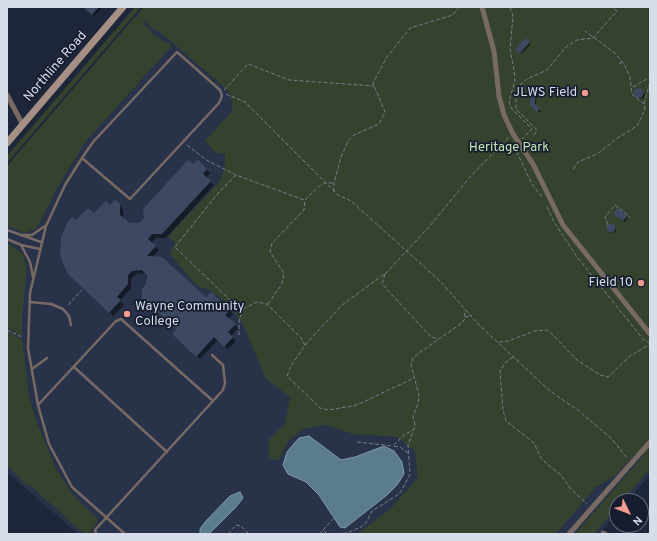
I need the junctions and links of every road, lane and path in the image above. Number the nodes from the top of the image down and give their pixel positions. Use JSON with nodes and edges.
{"nodes":[{"id":1,"x":123,"y":7,"type":"edge"},
{"id":2,"x":459,"y":7,"type":"edge"},
{"id":3,"x":482,"y":7,"type":"edge"},
{"id":4,"x":510,"y":7,"type":"edge"},
{"id":5,"x":612,"y":7,"type":"edge"},
{"id":6,"x":585,"y":31,"type":"dead end"},
{"id":7,"x":593,"y":38,"type":"junction"},
{"id":8,"x":622,"y":62,"type":"junction"},
{"id":9,"x":619,"y":64,"type":"dead end"},
{"id":10,"x":650,"y":77,"type":"edge"},
{"id":11,"x":650,"y":82,"type":"edge"},
{"id":12,"x":374,"y":86,"type":"junction"},
{"id":13,"x":632,"y":87,"type":"junction"},
{"id":14,"x":221,"y":92,"type":"junction"},
{"id":15,"x":7,"y":95,"type":"edge"},
{"id":16,"x":644,"y":104,"type":"junction"},
{"id":17,"x":519,"y":113,"type":"junction"},
{"id":18,"x":517,"y":115,"type":"junction"},
{"id":19,"x":22,"y":125,"type":"junction"},
{"id":20,"x":533,"y":127,"type":"junction"},
{"id":21,"x":532,"y":129,"type":"junction"},
{"id":22,"x":513,"y":134,"type":"junction"},
{"id":23,"x":534,"y":135,"type":"dead end"},
{"id":24,"x":182,"y":142,"type":"junction"},
{"id":25,"x":518,"y":142,"type":"junction"},
{"id":26,"x":7,"y":143,"type":"edge"},
{"id":27,"x":82,"y":158,"type":"junction"},
{"id":28,"x":573,"y":169,"type":"dead end"},
{"id":29,"x":236,"y":175,"type":"junction"},
{"id":30,"x":326,"y":183,"type":"junction"},
{"id":31,"x":334,"y":183,"type":"junction"},
{"id":32,"x":334,"y":192,"type":"junction"},
{"id":33,"x":544,"y":199,"type":"dead end"},
{"id":34,"x":305,"y":200,"type":"junction"},
{"id":35,"x":547,"y":205,"type":"dead end"},
{"id":36,"x":630,"y":217,"type":"dead end"},
{"id":37,"x":608,"y":225,"type":"dead end"},
{"id":38,"x":46,"y":226,"type":"junction"},
{"id":39,"x":7,"y":230,"type":"edge"},
{"id":40,"x":20,"y":235,"type":"junction"},
{"id":41,"x":7,"y":239,"type":"edge"},
{"id":42,"x":41,"y":242,"type":"junction"},
{"id":43,"x":21,"y":245,"type":"junction"},
{"id":44,"x":40,"y":248,"type":"junction"},
{"id":45,"x":406,"y":251,"type":"junction"},
{"id":46,"x":386,"y":273,"type":"junction"},
{"id":47,"x":34,"y":277,"type":"junction"},
{"id":48,"x":82,"y":290,"type":"dead end"},
{"id":49,"x":30,"y":302,"type":"junction"},
{"id":50,"x":267,"y":304,"type":"junction"},
{"id":51,"x":68,"y":305,"type":"dead end"},
{"id":52,"x":245,"y":308,"type":"junction"},
{"id":53,"x":464,"y":309,"type":"junction"},
{"id":54,"x":472,"y":316,"type":"junction"},
{"id":55,"x":465,"y":318,"type":"junction"},
{"id":56,"x":71,"y":325,"type":"dead end"},
{"id":57,"x":7,"y":330,"type":"edge"},
{"id":58,"x":650,"y":334,"type":"edge"},
{"id":59,"x":239,"y":335,"type":"dead end"},
{"id":60,"x":22,"y":337,"type":"dead end"},
{"id":61,"x":439,"y":339,"type":"junction"},
{"id":62,"x":499,"y":342,"type":"junction"},
{"id":63,"x":650,"y":344,"type":"edge"},
{"id":64,"x":305,"y":345,"type":"junction"},
{"id":65,"x":212,"y":356,"type":"dead end"},
{"id":66,"x":514,"y":357,"type":"junction"},
{"id":67,"x":47,"y":358,"type":"dead end"},
{"id":68,"x":74,"y":367,"type":"junction"},
{"id":69,"x":32,"y":369,"type":"junction"},
{"id":70,"x":414,"y":378,"type":"junction"},
{"id":71,"x":213,"y":401,"type":"junction"},
{"id":72,"x":38,"y":405,"type":"junction"},
{"id":73,"x":414,"y":430,"type":"junction"},
{"id":74,"x":357,"y":442,"type":"dead end"},
{"id":75,"x":650,"y":442,"type":"edge"},
{"id":76,"x":393,"y":446,"type":"junction"},
{"id":77,"x":166,"y":452,"type":"junction"},
{"id":78,"x":408,"y":453,"type":"junction"},
{"id":79,"x":632,"y":462,"type":"junction"},
{"id":80,"x":592,"y":508,"type":"junction"},
{"id":81,"x":106,"y":518,"type":"junction"},
{"id":82,"x":334,"y":519,"type":"dead end"},
{"id":83,"x":323,"y":530,"type":"junction"},
{"id":84,"x":96,"y":534,"type":"edge"},
{"id":85,"x":125,"y":534,"type":"edge"},
{"id":86,"x":228,"y":534,"type":"edge"},
{"id":87,"x":249,"y":534,"type":"edge"},
{"id":88,"x":320,"y":534,"type":"edge"},
{"id":89,"x":327,"y":534,"type":"edge"},
{"id":90,"x":331,"y":534,"type":"edge"},
{"id":91,"x":569,"y":534,"type":"edge"}],
"edges":[{"from":1,"to":19,"type":"main road","name":"Northline Road"},
{"from":2,"to":12,"type":"path"},
{"from":3,"to":22,"type":"street"},
{"from":4,"to":18,"type":"path"},
{"from":5,"to":7,"type":"path"},
{"from":6,"to":7,"type":"path"},
{"from":7,"to":8,"type":"path"},
{"from":7,"to":17,"type":"path"},
{"from":8,"to":9,"type":"path"},
{"from":8,"to":13,"type":"path"},
{"from":10,"to":13,"type":"path"},
{"from":11,"to":16,"type":"path"},
{"from":12,"to":14,"type":"path"},
{"from":12,"to":31,"type":"path"},
{"from":13,"to":16,"type":"path"},
{"from":14,"to":24,"type":"lane"},
{"from":14,"to":27,"type":"lane"},
{"from":14,"to":30,"type":"path"},
{"from":15,"to":19,"type":"street"},
{"from":16,"to":28,"type":"path"},
{"from":17,"to":18,"type":"path"},
{"from":17,"to":20,"type":"path"},
{"from":18,"to":21,"type":"path"},
{"from":19,"to":26,"type":"main road","name":"Northline Road"},
{"from":20,"to":21,"type":"path"},
{"from":20,"to":23,"type":"path"},
{"from":21,"to":25,"type":"path"},
{"from":22,"to":25,"type":"street"},
{"from":22,"to":45,"type":"path"},
{"from":24,"to":27,"type":"lane"},
{"from":24,"to":29,"type":"path"},
{"from":25,"to":33,"type":"path"},
{"from":25,"to":58,"type":"street"},
{"from":27,"to":38,"type":"lane"},
{"from":29,"to":34,"type":"path"},
{"from":29,"to":52,"type":"path"},
{"from":30,"to":31,"type":"path"},
{"from":30,"to":32,"type":"path"},
{"from":30,"to":34,"type":"path"},
{"from":31,"to":32,"type":"path"},
{"from":32,"to":45,"type":"path"},
{"from":34,"to":50,"type":"path"},
{"from":35,"to":63,"type":"path"},
{"from":36,"to":37,"type":"path"},
{"from":38,"to":40,"type":"lane"},
{"from":38,"to":42,"type":"lane"},
{"from":39,"to":40,"type":"lane"},
{"from":40,"to":42,"type":"lane"},
{"from":41,"to":43,"type":"lane"},
{"from":42,"to":44,"type":"lane"},
{"from":43,"to":44,"type":"lane"},
{"from":43,"to":47,"type":"lane"},
{"from":44,"to":47,"type":"lane"},
{"from":45,"to":46,"type":"path"},
{"from":45,"to":53,"type":"path"},
{"from":46,"to":61,"type":"path"},
{"from":46,"to":64,"type":"path"},
{"from":47,"to":49,"type":"lane"},
{"from":48,"to":51,"type":"path"},
{"from":49,"to":56,"type":"lane"},
{"from":49,"to":69,"type":"lane"},
{"from":50,"to":52,"type":"path"},
{"from":50,"to":64,"type":"path"},
{"from":52,"to":59,"type":"path"},
{"from":53,"to":54,"type":"path"},
{"from":53,"to":55,"type":"path"},
{"from":54,"to":55,"type":"path"},
{"from":54,"to":62,"type":"path"},
{"from":55,"to":61,"type":"path"},
{"from":57,"to":60,"type":"path"},
{"from":61,"to":70,"type":"path"},
{"from":62,"to":63,"type":"path"},
{"from":62,"to":66,"type":"path"},
{"from":64,"to":70,"type":"path"},
{"from":65,"to":71,"type":"lane"},
{"from":66,"to":79,"type":"path"},
{"from":66,"to":80,"type":"path"},
{"from":67,"to":69,"type":"lane"},
{"from":68,"to":71,"type":"lane"},
{"from":68,"to":72,"type":"lane"},
{"from":68,"to":77,"type":"lane"},
{"from":69,"to":72,"type":"lane"},
{"from":70,"to":73,"type":"path"},
{"from":71,"to":77,"type":"lane"},
{"from":72,"to":81,"type":"lane"},
{"from":73,"to":76,"type":"path"},
{"from":73,"to":78,"type":"path"},
{"from":74,"to":76,"type":"path"},
{"from":75,"to":79,"type":"street"},
{"from":76,"to":78,"type":"path"},
{"from":77,"to":81,"type":"lane"},
{"from":78,"to":90,"type":"path"},
{"from":79,"to":80,"type":"street"},
{"from":80,"to":91,"type":"street"},
{"from":81,"to":84,"type":"lane"},
{"from":81,"to":85,"type":"lane"},
{"from":82,"to":83,"type":"path"},
{"from":83,"to":88,"type":"path"},
{"from":83,"to":89,"type":"path"},
{"from":86,"to":87,"type":"path"}]}
